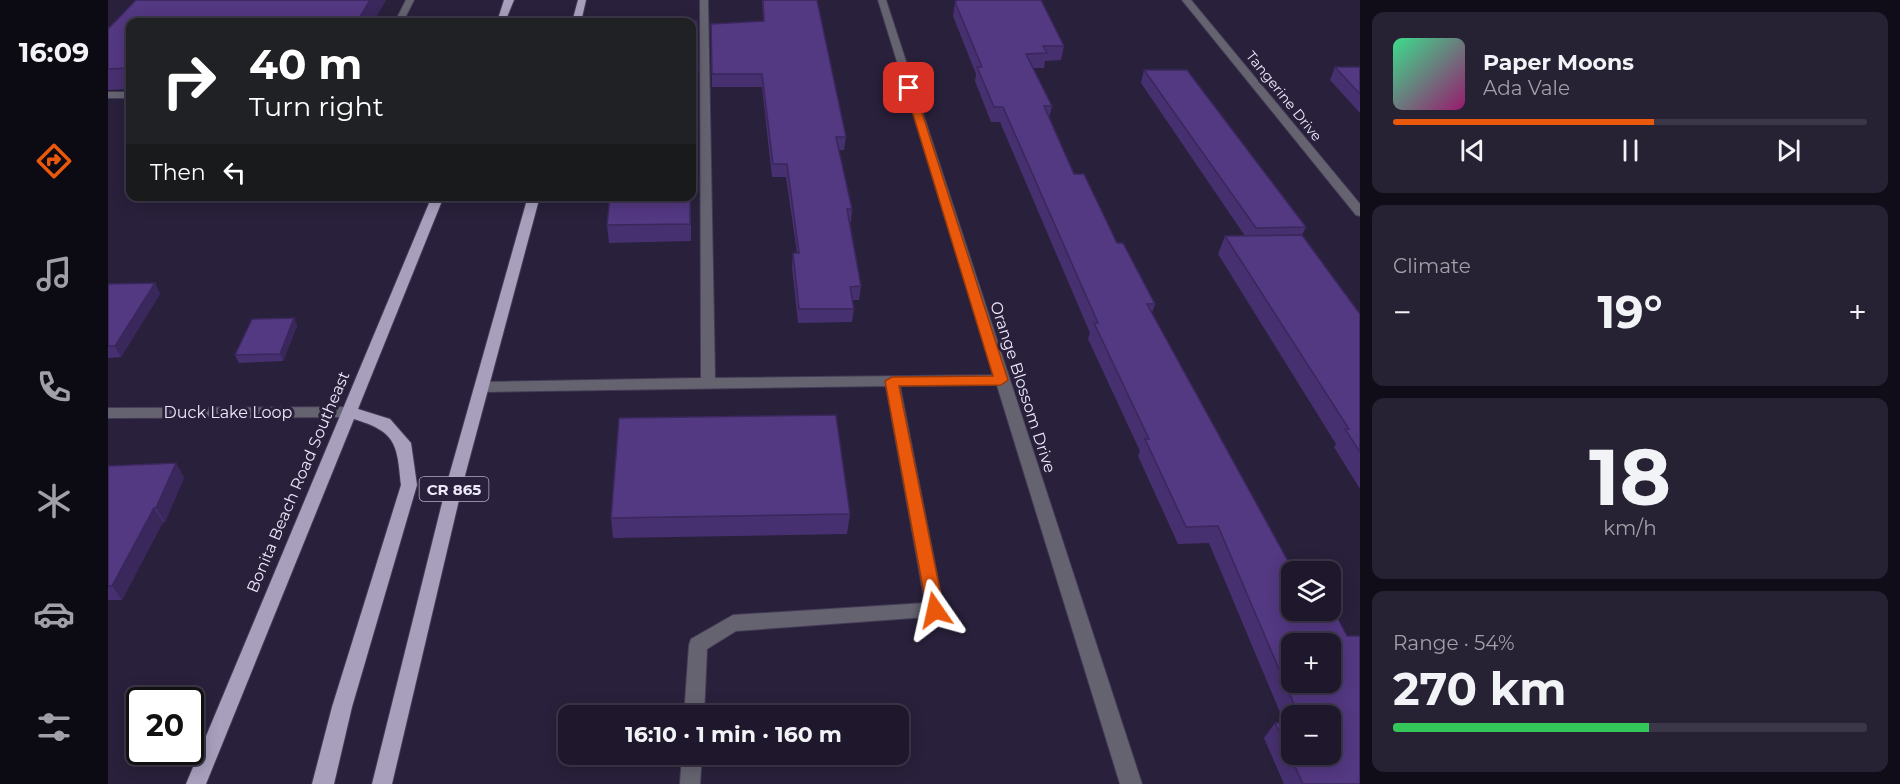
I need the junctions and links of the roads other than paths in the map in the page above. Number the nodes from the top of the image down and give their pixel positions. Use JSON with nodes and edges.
{"nodes":[{"id":1,"x":410,"y":0,"type":"edge"},
{"id":2,"x":509,"y":0,"type":"edge"},
{"id":3,"x":582,"y":0,"type":"edge"},
{"id":4,"x":704,"y":0,"type":"edge"},
{"id":5,"x":882,"y":0,"type":"edge"},
{"id":6,"x":1186,"y":0,"type":"edge"},
{"id":7,"x":401,"y":18,"type":"edge"},
{"id":8,"x":502,"y":18,"type":"edge"},
{"id":9,"x":577,"y":18,"type":"edge"},
{"id":10,"x":108,"y":95,"type":"edge"},
{"id":11,"x":126,"y":95,"type":"edge"},
{"id":12,"x":436,"y":201,"type":"edge"},
{"id":13,"x":533,"y":201,"type":"edge"},
{"id":14,"x":1360,"y":212,"type":"edge"},
{"id":15,"x":1001,"y":380,"type":"junction"},
{"id":16,"x":892,"y":381,"type":"junction"},
{"id":17,"x":708,"y":383,"type":"junction"},
{"id":18,"x":482,"y":387,"type":"junction"},
{"id":19,"x":348,"y":412,"type":"junction"},
{"id":20,"x":108,"y":413,"type":"edge"},
{"id":21,"x":695,"y":705,"type":"edge"},
{"id":22,"x":691,"y":765,"type":"edge"},
{"id":23,"x":196,"y":784,"type":"edge"},
{"id":24,"x":323,"y":784,"type":"edge"},
{"id":25,"x":382,"y":784,"type":"edge"},
{"id":26,"x":690,"y":784,"type":"edge"},
{"id":27,"x":1131,"y":784,"type":"edge"}],
"edges":[{"from":1,"to":7,"type":"street"},
{"from":2,"to":8,"type":"main road"},
{"from":3,"to":9,"type":"main road"},
{"from":4,"to":17,"type":"street"},
{"from":5,"to":15,"type":"street","name":"Orange Blossom Drive"},
{"from":6,"to":14,"type":"street","name":"Tangerine Drive"},
{"from":10,"to":11,"type":"street"},
{"from":12,"to":19,"type":"main road","name":"Bonita Beach Road Southeast"},
{"from":13,"to":18,"type":"main road","number":"CR 865"},
{"from":15,"to":16,"type":"street"},
{"from":15,"to":27,"type":"street","name":"Orange Blossom Drive"},
{"from":16,"to":17,"type":"street"},
{"from":16,"to":21,"type":"street"},
{"from":17,"to":18,"type":"street"},
{"from":18,"to":25,"type":"main road","number":"CR 865"},
{"from":19,"to":20,"type":"street","name":"Duck Lake Loop"},
{"from":19,"to":23,"type":"main road","name":"Bonita Beach Road Southeast"},
{"from":19,"to":24,"type":"main road"},
{"from":22,"to":26,"type":"street"}]}
